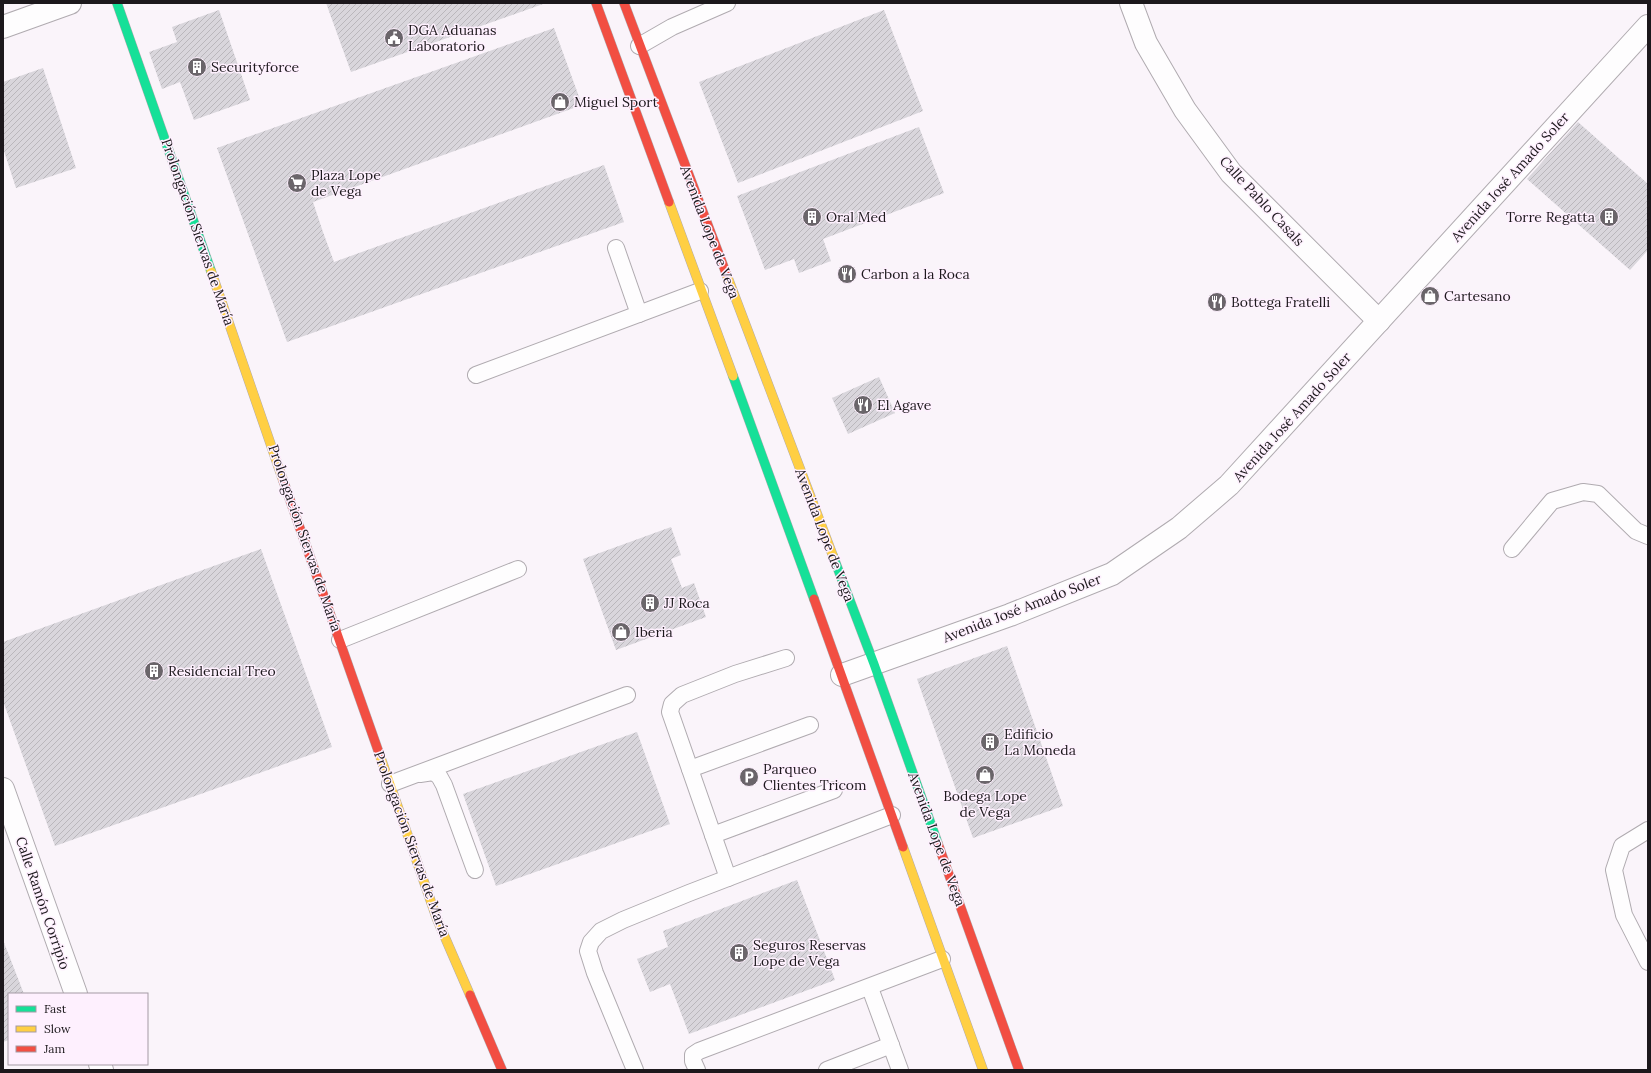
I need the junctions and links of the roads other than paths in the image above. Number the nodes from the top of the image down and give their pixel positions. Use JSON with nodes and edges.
{"nodes":[{"id":1,"x":70,"y":3,"type":"edge"},
{"id":2,"x":117,"y":3,"type":"edge"},
{"id":3,"x":596,"y":3,"type":"edge"},
{"id":4,"x":624,"y":3,"type":"edge"},
{"id":5,"x":725,"y":3,"type":"edge"},
{"id":6,"x":1131,"y":3,"type":"edge"},
{"id":7,"x":1648,"y":26,"type":"edge"},
{"id":8,"x":3,"y":27,"type":"edge"},
{"id":9,"x":639,"y":46,"type":"junction"},
{"id":10,"x":616,"y":248,"type":"dead end"},
{"id":11,"x":700,"y":291,"type":"junction"},
{"id":12,"x":639,"y":314,"type":"junction"},
{"id":13,"x":1378,"y":321,"type":"junction"},
{"id":14,"x":476,"y":375,"type":"dead end"},
{"id":15,"x":1648,"y":536,"type":"edge"},
{"id":16,"x":1512,"y":549,"type":"dead end"},
{"id":17,"x":518,"y":569,"type":"dead end"},
{"id":18,"x":340,"y":640,"type":"junction"},
{"id":19,"x":786,"y":658,"type":"dead end"},
{"id":20,"x":874,"y":664,"type":"junction"},
{"id":21,"x":842,"y":675,"type":"junction"},
{"id":22,"x":627,"y":695,"type":"dead end"},
{"id":23,"x":810,"y":724,"type":"dead end"},
{"id":24,"x":690,"y":769,"type":"junction"},
{"id":25,"x":414,"y":775,"type":"junction"},
{"id":26,"x":390,"y":784,"type":"junction"},
{"id":27,"x":3,"y":789,"type":"edge"},
{"id":28,"x":834,"y":790,"type":"dead end"},
{"id":29,"x":892,"y":815,"type":"junction"},
{"id":30,"x":1648,"y":830,"type":"edge"},
{"id":31,"x":713,"y":835,"type":"junction"},
{"id":32,"x":475,"y":870,"type":"dead end"},
{"id":33,"x":728,"y":878,"type":"junction"},
{"id":34,"x":942,"y":959,"type":"junction"},
{"id":35,"x":1648,"y":962,"type":"edge"},
{"id":36,"x":870,"y":988,"type":"junction"},
{"id":37,"x":76,"y":993,"type":"edge"},
{"id":38,"x":891,"y":1045,"type":"junction"},
{"id":39,"x":502,"y":1070,"type":"edge"},
{"id":40,"x":635,"y":1070,"type":"edge"},
{"id":41,"x":697,"y":1070,"type":"edge"},
{"id":42,"x":827,"y":1070,"type":"edge"},
{"id":43,"x":900,"y":1070,"type":"edge"},
{"id":44,"x":984,"y":1070,"type":"edge"},
{"id":45,"x":1019,"y":1070,"type":"edge"}],
"edges":[{"from":1,"to":8,"type":"street"},
{"from":2,"to":18,"type":"main road","name":"Prolongación Siervas de María"},
{"from":3,"to":11,"type":"main road","name":"Avenida Lope de Vega"},
{"from":4,"to":9,"type":"main road","name":"Avenida Lope de Vega"},
{"from":5,"to":9,"type":"lane"},
{"from":6,"to":13,"type":"street","name":"Calle Pablo Casals"},
{"from":7,"to":13,"type":"street","name":"Avenida José Amado Soler"},
{"from":9,"to":20,"type":"main road","name":"Avenida Lope de Vega"},
{"from":10,"to":12,"type":"lane"},
{"from":11,"to":12,"type":"lane"},
{"from":11,"to":21,"type":"main road","name":"Avenida Lope de Vega"},
{"from":12,"to":14,"type":"lane"},
{"from":13,"to":20,"type":"street","name":"Avenida José Amado Soler"},
{"from":15,"to":16,"type":"lane"},
{"from":17,"to":18,"type":"lane"},
{"from":18,"to":26,"type":"main road","name":"Prolongación Siervas de María"},
{"from":19,"to":24,"type":"lane"},
{"from":20,"to":21,"type":"street","name":"Avenida José Amado Soler"},
{"from":20,"to":45,"type":"main road","name":"Avenida Lope de Vega"},
{"from":21,"to":29,"type":"main road","name":"Avenida Lope de Vega"},
{"from":22,"to":25,"type":"lane"},
{"from":23,"to":24,"type":"lane"},
{"from":24,"to":31,"type":"lane"},
{"from":25,"to":26,"type":"lane"},
{"from":25,"to":32,"type":"lane"},
{"from":26,"to":39,"type":"main road","name":"Prolongación Siervas de María"},
{"from":27,"to":37,"type":"street","name":"Calle Ramón Corripio"},
{"from":28,"to":31,"type":"lane"},
{"from":29,"to":33,"type":"lane"},
{"from":29,"to":34,"type":"main road","name":"Avenida Lope de Vega"},
{"from":30,"to":35,"type":"lane"},
{"from":31,"to":33,"type":"lane"},
{"from":33,"to":40,"type":"lane"},
{"from":34,"to":36,"type":"lane"},
{"from":34,"to":44,"type":"main road","name":"Avenida Lope de Vega"},
{"from":36,"to":38,"type":"lane"},
{"from":36,"to":41,"type":"lane"},
{"from":38,"to":42,"type":"lane"},
{"from":38,"to":43,"type":"lane"}]}
